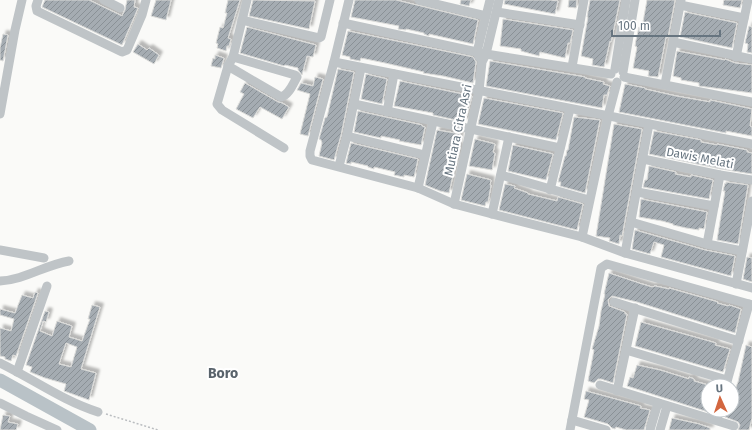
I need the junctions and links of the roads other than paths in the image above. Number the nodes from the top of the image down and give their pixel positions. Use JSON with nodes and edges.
{"nodes":[{"id":1,"x":22,"y":0,"type":"edge"},
{"id":2,"x":38,"y":0,"type":"edge"},
{"id":3,"x":104,"y":0,"type":"edge"},
{"id":4,"x":146,"y":0,"type":"edge"},
{"id":5,"x":247,"y":0,"type":"edge"},
{"id":6,"x":330,"y":0,"type":"edge"},
{"id":7,"x":348,"y":0,"type":"edge"},
{"id":8,"x":419,"y":0,"type":"edge"},
{"id":9,"x":490,"y":0,"type":"edge"},
{"id":10,"x":499,"y":0,"type":"edge"},
{"id":11,"x":584,"y":0,"type":"edge"},
{"id":12,"x":626,"y":0,"type":"edge"},
{"id":13,"x":634,"y":0,"type":"edge"},
{"id":14,"x":748,"y":0,"type":"edge"},
{"id":15,"x":680,"y":2,"type":"edge"},
{"id":16,"x":120,"y":8,"type":"dead end"},
{"id":17,"x":497,"y":12,"type":"junction"},
{"id":18,"x":486,"y":16,"type":"junction"},
{"id":19,"x":744,"y":18,"type":"junction"},
{"id":20,"x":242,"y":20,"type":"junction"},
{"id":21,"x":343,"y":23,"type":"junction"},
{"id":22,"x":580,"y":25,"type":"junction"},
{"id":23,"x":673,"y":42,"type":"junction"},
{"id":24,"x":482,"y":56,"type":"junction"},
{"id":25,"x":736,"y":56,"type":"junction"},
{"id":26,"x":233,"y":57,"type":"junction"},
{"id":27,"x":752,"y":59,"type":"edge"},
{"id":28,"x":334,"y":62,"type":"junction"},
{"id":29,"x":228,"y":66,"type":"junction"},
{"id":30,"x":572,"y":67,"type":"junction"},
{"id":31,"x":361,"y":68,"type":"junction"},
{"id":32,"x":394,"y":74,"type":"junction"},
{"id":33,"x":618,"y":75,"type":"junction"},
{"id":34,"x":665,"y":84,"type":"junction"},
{"id":35,"x":479,"y":91,"type":"junction"},
{"id":36,"x":752,"y":102,"type":"edge"},
{"id":37,"x":354,"y":104,"type":"junction"},
{"id":38,"x":570,"y":108,"type":"junction"},
{"id":39,"x":388,"y":112,"type":"junction"},
{"id":40,"x":0,"y":114,"type":"edge"},
{"id":41,"x":608,"y":116,"type":"junction"},
{"id":42,"x":433,"y":122,"type":"junction"},
{"id":43,"x":649,"y":124,"type":"junction"},
{"id":44,"x":472,"y":130,"type":"junction"},
{"id":45,"x":347,"y":136,"type":"junction"},
{"id":46,"x":509,"y":137,"type":"junction"},
{"id":47,"x":752,"y":144,"type":"edge"},
{"id":48,"x":284,"y":148,"type":"dead end"},
{"id":49,"x":560,"y":148,"type":"junction"},
{"id":50,"x":425,"y":155,"type":"junction"},
{"id":51,"x":643,"y":159,"type":"junction"},
{"id":52,"x":339,"y":166,"type":"junction"},
{"id":53,"x":500,"y":175,"type":"junction"},
{"id":54,"x":720,"y":175,"type":"junction"},
{"id":55,"x":752,"y":180,"type":"edge"},
{"id":56,"x":418,"y":188,"type":"junction"},
{"id":57,"x":550,"y":190,"type":"junction"},
{"id":58,"x":637,"y":192,"type":"junction"},
{"id":59,"x":589,"y":200,"type":"junction"},
{"id":60,"x":752,"y":201,"type":"edge"},
{"id":61,"x":454,"y":204,"type":"junction"},
{"id":62,"x":714,"y":206,"type":"junction"},
{"id":63,"x":492,"y":214,"type":"junction"},
{"id":64,"x":631,"y":222,"type":"junction"},
{"id":65,"x":582,"y":237,"type":"junction"},
{"id":66,"x":707,"y":244,"type":"junction"},
{"id":67,"x":0,"y":250,"type":"edge"},
{"id":68,"x":742,"y":252,"type":"junction"},
{"id":69,"x":625,"y":253,"type":"junction"},
{"id":70,"x":44,"y":258,"type":"dead end"},
{"id":71,"x":69,"y":261,"type":"dead end"},
{"id":72,"x":0,"y":281,"type":"edge"},
{"id":73,"x":736,"y":284,"type":"junction"},
{"id":74,"x":47,"y":286,"type":"dead end"},
{"id":75,"x":752,"y":288,"type":"edge"},
{"id":76,"x":614,"y":302,"type":"dead end"},
{"id":77,"x":750,"y":304,"type":"edge"},
{"id":78,"x":635,"y":308,"type":"junction"},
{"id":79,"x":739,"y":341,"type":"junction"},
{"id":80,"x":626,"y":350,"type":"junction"},
{"id":81,"x":0,"y":363,"type":"edge"},
{"id":82,"x":17,"y":372,"type":"junction"},
{"id":83,"x":711,"y":378,"type":"edge"},
{"id":84,"x":728,"y":378,"type":"edge"},
{"id":85,"x":600,"y":385,"type":"dead end"},
{"id":86,"x":617,"y":391,"type":"junction"},
{"id":87,"x":0,"y":402,"type":"edge"},
{"id":88,"x":658,"y":402,"type":"junction"},
{"id":89,"x":667,"y":406,"type":"junction"},
{"id":90,"x":98,"y":412,"type":"road end"},
{"id":91,"x":572,"y":420,"type":"junction"},
{"id":92,"x":716,"y":420,"type":"joint"},
{"id":93,"x":734,"y":426,"type":"dead end"},
{"id":94,"x":58,"y":430,"type":"edge"},
{"id":95,"x":570,"y":430,"type":"edge"},
{"id":96,"x":606,"y":430,"type":"edge"},
{"id":97,"x":650,"y":430,"type":"edge"},
{"id":98,"x":660,"y":430,"type":"edge"}],
"edges":[{"from":1,"to":40,"type":"street"},
{"from":2,"to":4,"type":"street"},
{"from":3,"to":16,"type":"street"},
{"from":5,"to":20,"type":"street"},
{"from":6,"to":20,"type":"street"},
{"from":7,"to":21,"type":"street"},
{"from":8,"to":18,"type":"street"},
{"from":9,"to":18,"type":"street","name":"Mutiara Citra Asri"},
{"from":10,"to":17,"type":"street","name":"Mutiara Citra Asri"},
{"from":11,"to":22,"type":"street"},
{"from":12,"to":33,"type":"street"},
{"from":13,"to":33,"type":"street"},
{"from":14,"to":19,"type":"street"},
{"from":15,"to":19,"type":"street"},
{"from":15,"to":23,"type":"street"},
{"from":17,"to":22,"type":"street"},
{"from":17,"to":24,"type":"street","name":"Mutiara Citra Asri"},
{"from":18,"to":24,"type":"street","name":"Mutiara Citra Asri"},
{"from":19,"to":25,"type":"street"},
{"from":20,"to":26,"type":"street"},
{"from":21,"to":24,"type":"street"},
{"from":21,"to":28,"type":"street"},
{"from":22,"to":30,"type":"street"},
{"from":23,"to":25,"type":"street"},
{"from":23,"to":34,"type":"street"},
{"from":24,"to":30,"type":"street"},
{"from":24,"to":35,"type":"street","name":"Mutiara Citra Asri"},
{"from":25,"to":27,"type":"street"},
{"from":26,"to":29,"type":"street"},
{"from":26,"to":29,"type":"street"},
{"from":28,"to":31,"type":"street"},
{"from":28,"to":52,"type":"street"},
{"from":29,"to":48,"type":"street"},
{"from":30,"to":33,"type":"street"},
{"from":31,"to":32,"type":"street"},
{"from":31,"to":37,"type":"street"},
{"from":32,"to":35,"type":"street"},
{"from":32,"to":39,"type":"street"},
{"from":33,"to":34,"type":"street"},
{"from":33,"to":41,"type":"street"},
{"from":34,"to":36,"type":"street"},
{"from":35,"to":38,"type":"street"},
{"from":35,"to":44,"type":"street","name":"Mutiara Citra Asri"},
{"from":37,"to":39,"type":"street"},
{"from":37,"to":45,"type":"street"},
{"from":38,"to":41,"type":"street"},
{"from":38,"to":49,"type":"street"},
{"from":39,"to":42,"type":"street"},
{"from":41,"to":43,"type":"street"},
{"from":41,"to":59,"type":"street"},
{"from":42,"to":44,"type":"street"},
{"from":42,"to":50,"type":"street"},
{"from":43,"to":47,"type":"street"},
{"from":43,"to":51,"type":"street"},
{"from":44,"to":46,"type":"street"},
{"from":44,"to":61,"type":"street","name":"Mutiara Citra Asri"},
{"from":45,"to":50,"type":"street"},
{"from":45,"to":52,"type":"street"},
{"from":46,"to":49,"type":"street"},
{"from":46,"to":53,"type":"street"},
{"from":49,"to":57,"type":"street"},
{"from":50,"to":56,"type":"street"},
{"from":51,"to":54,"type":"street","name":"Dawis Melati"},
{"from":51,"to":58,"type":"street"},
{"from":52,"to":56,"type":"street"},
{"from":53,"to":57,"type":"street"},
{"from":53,"to":63,"type":"street"},
{"from":54,"to":55,"type":"street","name":"Dawis Melati"},
{"from":54,"to":62,"type":"street"},
{"from":56,"to":61,"type":"street"},
{"from":57,"to":59,"type":"street"},
{"from":58,"to":62,"type":"street"},
{"from":58,"to":64,"type":"street"},
{"from":59,"to":65,"type":"street"},
{"from":60,"to":68,"type":"street"},
{"from":61,"to":63,"type":"street"},
{"from":62,"to":66,"type":"street"},
{"from":63,"to":65,"type":"street"},
{"from":64,"to":66,"type":"street"},
{"from":64,"to":69,"type":"street"},
{"from":65,"to":69,"type":"street"},
{"from":66,"to":68,"type":"street"},
{"from":67,"to":70,"type":"street"},
{"from":68,"to":73,"type":"street"},
{"from":69,"to":73,"type":"street"},
{"from":71,"to":72,"type":"street"},
{"from":73,"to":75,"type":"street"},
{"from":74,"to":82,"type":"street"},
{"from":76,"to":78,"type":"street"},
{"from":77,"to":79,"type":"street"},
{"from":77,"to":91,"type":"street"},
{"from":78,"to":79,"type":"street"},
{"from":78,"to":80,"type":"street"},
{"from":79,"to":84,"type":"street"},
{"from":80,"to":83,"type":"street"},
{"from":80,"to":86,"type":"street"},
{"from":81,"to":82,"type":"street"},
{"from":82,"to":90,"type":"street"},
{"from":85,"to":86,"type":"street"},
{"from":86,"to":88,"type":"street"},
{"from":87,"to":94,"type":"street"},
{"from":88,"to":89,"type":"street"},
{"from":88,"to":97,"type":"street"},
{"from":89,"to":92,"type":"street"},
{"from":89,"to":98,"type":"street"},
{"from":91,"to":95,"type":"street"},
{"from":91,"to":96,"type":"street"},
{"from":92,"to":93,"type":"street"}]}
